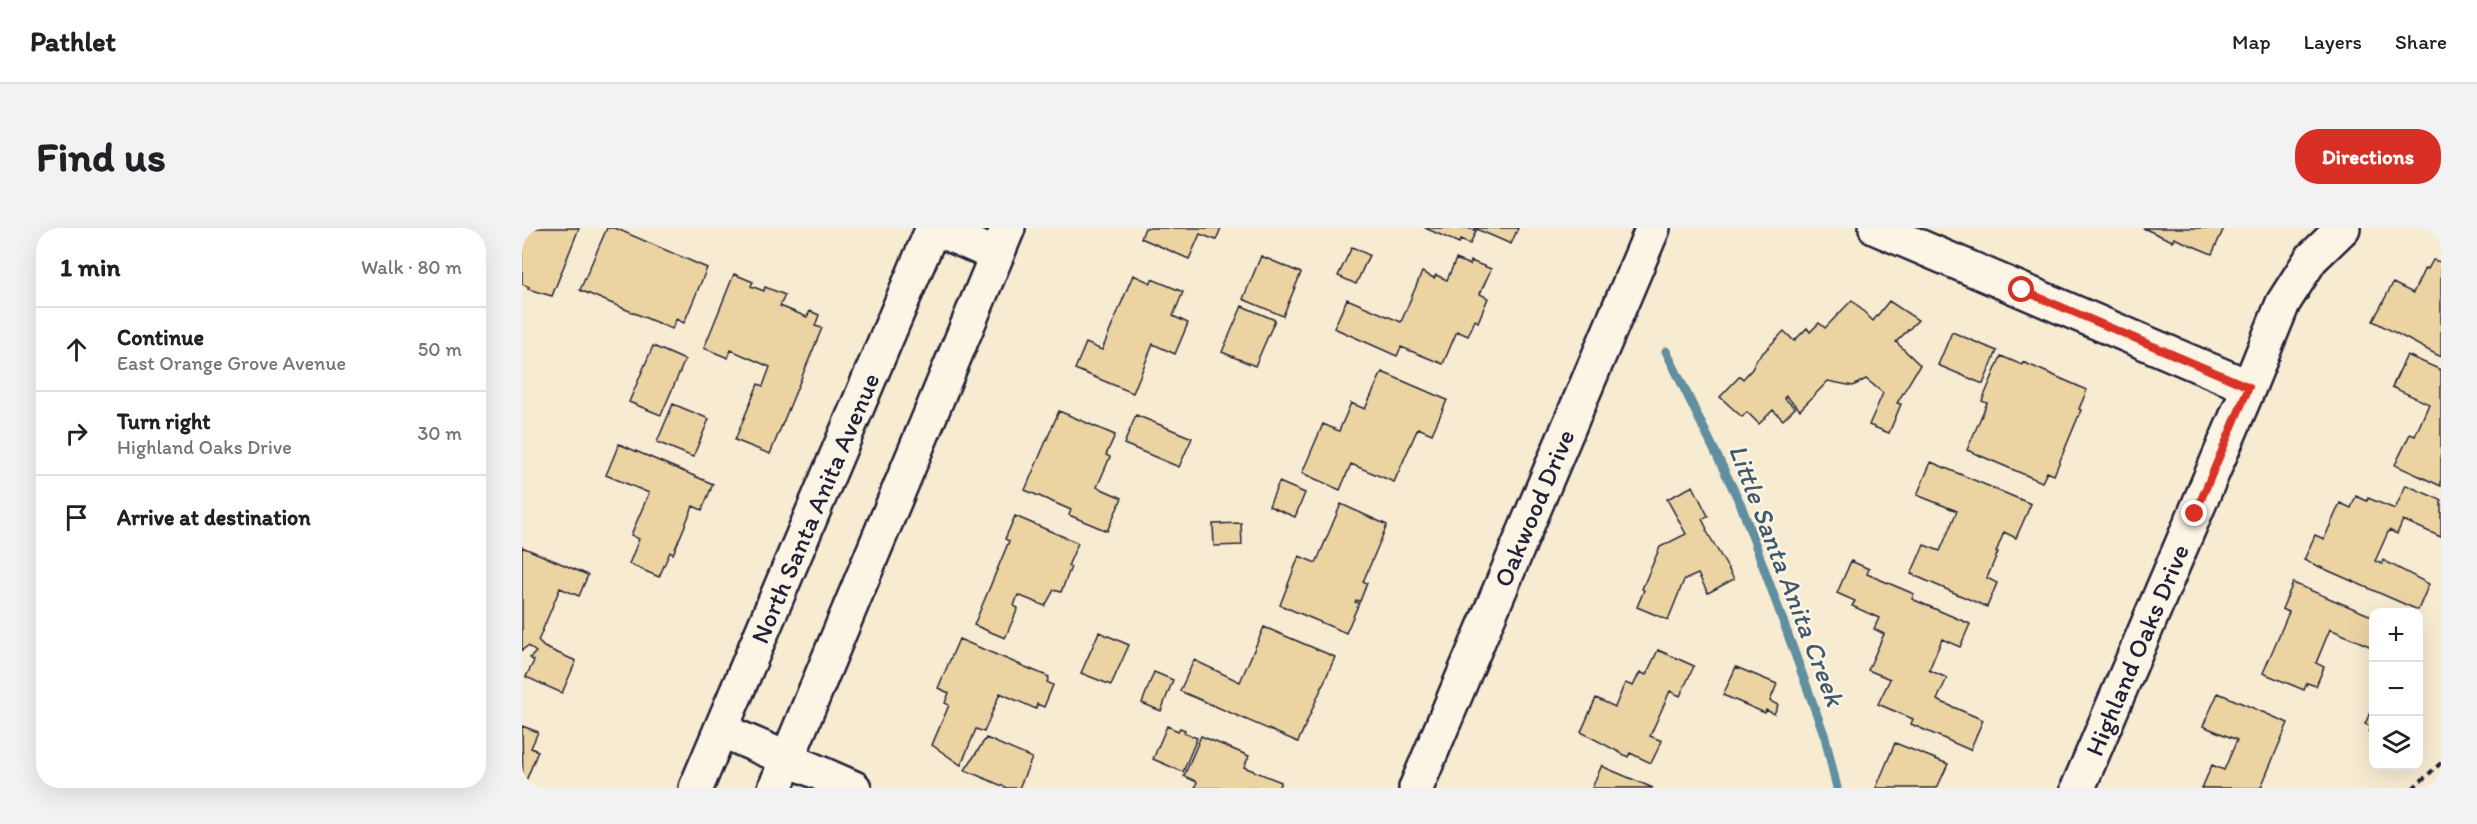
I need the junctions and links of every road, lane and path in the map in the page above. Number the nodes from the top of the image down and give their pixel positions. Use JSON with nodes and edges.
{"nodes":[{"id":1,"x":934,"y":228,"type":"edge"},
{"id":2,"x":1653,"y":228,"type":"edge"},
{"id":3,"x":1876,"y":228,"type":"edge"},
{"id":4,"x":2343,"y":228,"type":"edge"},
{"id":5,"x":1002,"y":241,"type":"edge"},
{"id":6,"x":2249,"y":387,"type":"junction"},
{"id":7,"x":721,"y":730,"type":"junction"},
{"id":8,"x":2441,"y":763,"type":"edge"},
{"id":9,"x":781,"y":774,"type":"edge"},
{"id":10,"x":696,"y":788,"type":"edge"},
{"id":11,"x":854,"y":788,"type":"edge"},
{"id":12,"x":1416,"y":788,"type":"edge"},
{"id":13,"x":2078,"y":788,"type":"edge"},
{"id":14,"x":2413,"y":788,"type":"edge"}],
"edges":[{"from":1,"to":5,"type":"street"},
{"from":1,"to":7,"type":"street","name":"North Santa Anita Avenue"},
{"from":2,"to":12,"type":"street","name":"Oakwood Drive"},
{"from":3,"to":6,"type":"street"},
{"from":4,"to":6,"type":"street","name":"Highland Oaks Drive"},
{"from":5,"to":9,"type":"street"},
{"from":6,"to":13,"type":"street","name":"Highland Oaks Drive"},
{"from":7,"to":9,"type":"street"},
{"from":7,"to":10,"type":"street","name":"North Santa Anita Avenue"},
{"from":8,"to":14,"type":"path"},
{"from":9,"to":11,"type":"street"}]}
